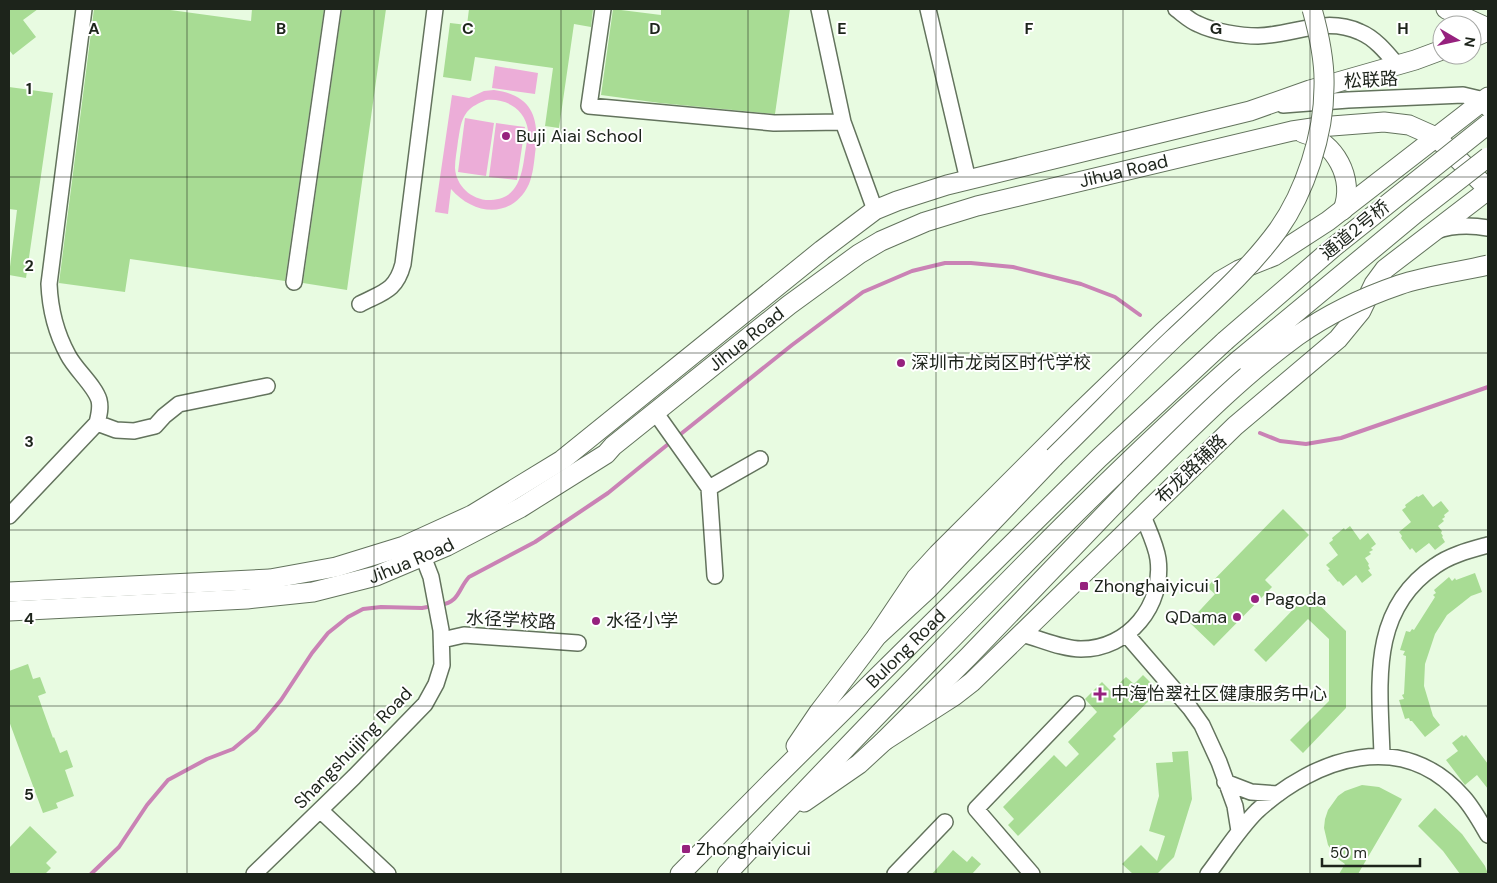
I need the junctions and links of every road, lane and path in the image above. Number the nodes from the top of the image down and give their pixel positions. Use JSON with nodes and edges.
{"nodes":[{"id":1,"x":84,"y":9,"type":"edge"},
{"id":2,"x":333,"y":9,"type":"edge"},
{"id":3,"x":436,"y":9,"type":"edge"},
{"id":4,"x":603,"y":9,"type":"edge"},
{"id":5,"x":819,"y":9,"type":"edge"},
{"id":6,"x":928,"y":9,"type":"edge"},
{"id":7,"x":1176,"y":9,"type":"edge"},
{"id":8,"x":1312,"y":9,"type":"edge"},
{"id":9,"x":1446,"y":9,"type":"edge"},
{"id":10,"x":1488,"y":30,"type":"edge"},
{"id":11,"x":1432,"y":53,"type":"edge"},
{"id":12,"x":1397,"y":65,"type":"junction"},
{"id":13,"x":1486,"y":102,"type":"edge"},
{"id":14,"x":1250,"y":111,"type":"junction"},
{"id":15,"x":843,"y":122,"type":"junction"},
{"id":16,"x":1488,"y":124,"type":"edge"},
{"id":17,"x":1292,"y":131,"type":"junction"},
{"id":18,"x":1436,"y":137,"type":"junction"},
{"id":19,"x":1488,"y":157,"type":"edge"},
{"id":20,"x":968,"y":180,"type":"junction"},
{"id":21,"x":1488,"y":190,"type":"edge"},
{"id":22,"x":875,"y":210,"type":"junction"},
{"id":23,"x":1343,"y":210,"type":"junction"},
{"id":24,"x":1488,"y":228,"type":"edge"},
{"id":25,"x":1434,"y":231,"type":"junction"},
{"id":26,"x":1488,"y":265,"type":"edge"},
{"id":27,"x":294,"y":282,"type":"dead end"},
{"id":28,"x":360,"y":304,"type":"dead end"},
{"id":29,"x":267,"y":386,"type":"dead end"},
{"id":30,"x":655,"y":412,"type":"junction"},
{"id":31,"x":97,"y":423,"type":"junction"},
{"id":32,"x":1133,"y":425,"type":"joint"},
{"id":33,"x":1148,"y":441,"type":"joint"},
{"id":34,"x":760,"y":459,"type":"dead end"},
{"id":35,"x":709,"y":488,"type":"junction"},
{"id":36,"x":9,"y":516,"type":"edge"},
{"id":37,"x":1143,"y":516,"type":"junction"},
{"id":38,"x":1488,"y":545,"type":"edge"},
{"id":39,"x":420,"y":548,"type":"junction"},
{"id":40,"x":715,"y":576,"type":"dead end"},
{"id":41,"x":9,"y":592,"type":"edge"},
{"id":42,"x":9,"y":611,"type":"edge"},
{"id":43,"x":1022,"y":634,"type":"junction"},
{"id":44,"x":1126,"y":634,"type":"junction"},
{"id":45,"x":442,"y":635,"type":"junction"},
{"id":46,"x":877,"y":636,"type":"junction"},
{"id":47,"x":578,"y":643,"type":"dead end"},
{"id":48,"x":1077,"y":704,"type":"dead end"},
{"id":49,"x":884,"y":741,"type":"junction"},
{"id":50,"x":1382,"y":755,"type":"junction"},
{"id":51,"x":772,"y":781,"type":"junction"},
{"id":52,"x":1225,"y":782,"type":"junction"},
{"id":53,"x":1278,"y":794,"type":"junction"},
{"id":54,"x":320,"y":810,"type":"junction"},
{"id":55,"x":776,"y":821,"type":"junction"},
{"id":56,"x":945,"y":822,"type":"dead end"},
{"id":57,"x":1239,"y":831,"type":"junction"},
{"id":58,"x":1488,"y":835,"type":"edge"},
{"id":59,"x":254,"y":874,"type":"edge"},
{"id":60,"x":388,"y":874,"type":"edge"},
{"id":61,"x":680,"y":874,"type":"edge"},
{"id":62,"x":727,"y":874,"type":"edge"},
{"id":63,"x":896,"y":874,"type":"edge"},
{"id":64,"x":1032,"y":874,"type":"edge"},
{"id":65,"x":1208,"y":874,"type":"edge"}],
"edges":[{"from":1,"to":31,"type":"street"},
{"from":2,"to":27,"type":"street"},
{"from":3,"to":28,"type":"street"},
{"from":4,"to":15,"type":"street"},
{"from":5,"to":15,"type":"street"},
{"from":6,"to":20,"type":"street"},
{"from":7,"to":12,"type":"street"},
{"from":8,"to":46,"type":"main road","bridge":true},
{"from":9,"to":10,"type":"main road"},
{"from":11,"to":12,"type":"main road","name":"Jihua Road"},
{"from":12,"to":14,"type":"main road","name":"Jihua Road"},
{"from":13,"to":14,"type":"street","name":"松联路"},
{"from":13,"to":18,"type":"main road"},
{"from":14,"to":20,"type":"main road","name":"Jihua Road"},
{"from":15,"to":22,"type":"street"},
{"from":16,"to":32,"type":"main road","name":"通道2号桥","bridge":true},
{"from":17,"to":18,"type":"main road","name":"Jihua Road"},
{"from":17,"to":23,"type":"main road"},
{"from":17,"to":30,"type":"main road","name":"Jihua Road"},
{"from":18,"to":21,"type":"main road","name":"Jihua Road"},
{"from":18,"to":23,"type":"main road"},
{"from":19,"to":33,"type":"main road","name":"通道2号桥","bridge":true},
{"from":20,"to":22,"type":"main road","name":"Jihua Road"},
{"from":21,"to":25,"type":"main road","name":"布龙路辅路"},
{"from":22,"to":39,"type":"main road","name":"Jihua Road"},
{"from":23,"to":46,"type":"main road"},
{"from":24,"to":25,"type":"street"},
{"from":25,"to":37,"type":"main road","name":"布龙路辅路"},
{"from":26,"to":49,"type":"main road","bridge":true},
{"from":29,"to":31,"type":"street"},
{"from":30,"to":35,"type":"street"},
{"from":30,"to":39,"type":"main road","name":"Jihua Road"},
{"from":31,"to":36,"type":"street"},
{"from":32,"to":51,"type":"main road","name":"Bulong Road"},
{"from":33,"to":55,"type":"main road","name":"Bulong Road"},
{"from":34,"to":35,"type":"street"},
{"from":35,"to":40,"type":"street"},
{"from":37,"to":43,"type":"main road","name":"布龙路辅路"},
{"from":37,"to":44,"type":"street"},
{"from":38,"to":50,"type":"street"},
{"from":39,"to":41,"type":"main road","name":"Jihua Road"},
{"from":39,"to":42,"type":"main road","name":"Jihua Road"},
{"from":39,"to":45,"type":"street","name":"Shangshuijing Road"},
{"from":43,"to":44,"type":"street"},
{"from":43,"to":49,"type":"main road","name":"布龙路辅路"},
{"from":44,"to":52,"type":"street"},
{"from":45,"to":47,"type":"street","name":"水径学校路"},
{"from":45,"to":54,"type":"street","name":"Shangshuijing Road"},
{"from":46,"to":51,"type":"main road"},
{"from":48,"to":64,"type":"street"},
{"from":49,"to":55,"type":"main road"},
{"from":50,"to":53,"type":"street"},
{"from":50,"to":58,"type":"street"},
{"from":51,"to":61,"type":"main road","name":"Bulong Road"},
{"from":52,"to":53,"type":"street"},
{"from":52,"to":57,"type":"street"},
{"from":53,"to":57,"type":"street"},
{"from":54,"to":59,"type":"street","name":"Shangshuijing Road"},
{"from":54,"to":60,"type":"street"},
{"from":55,"to":62,"type":"main road","name":"Bulong Road"},
{"from":56,"to":63,"type":"street"},
{"from":57,"to":65,"type":"street"}]}
